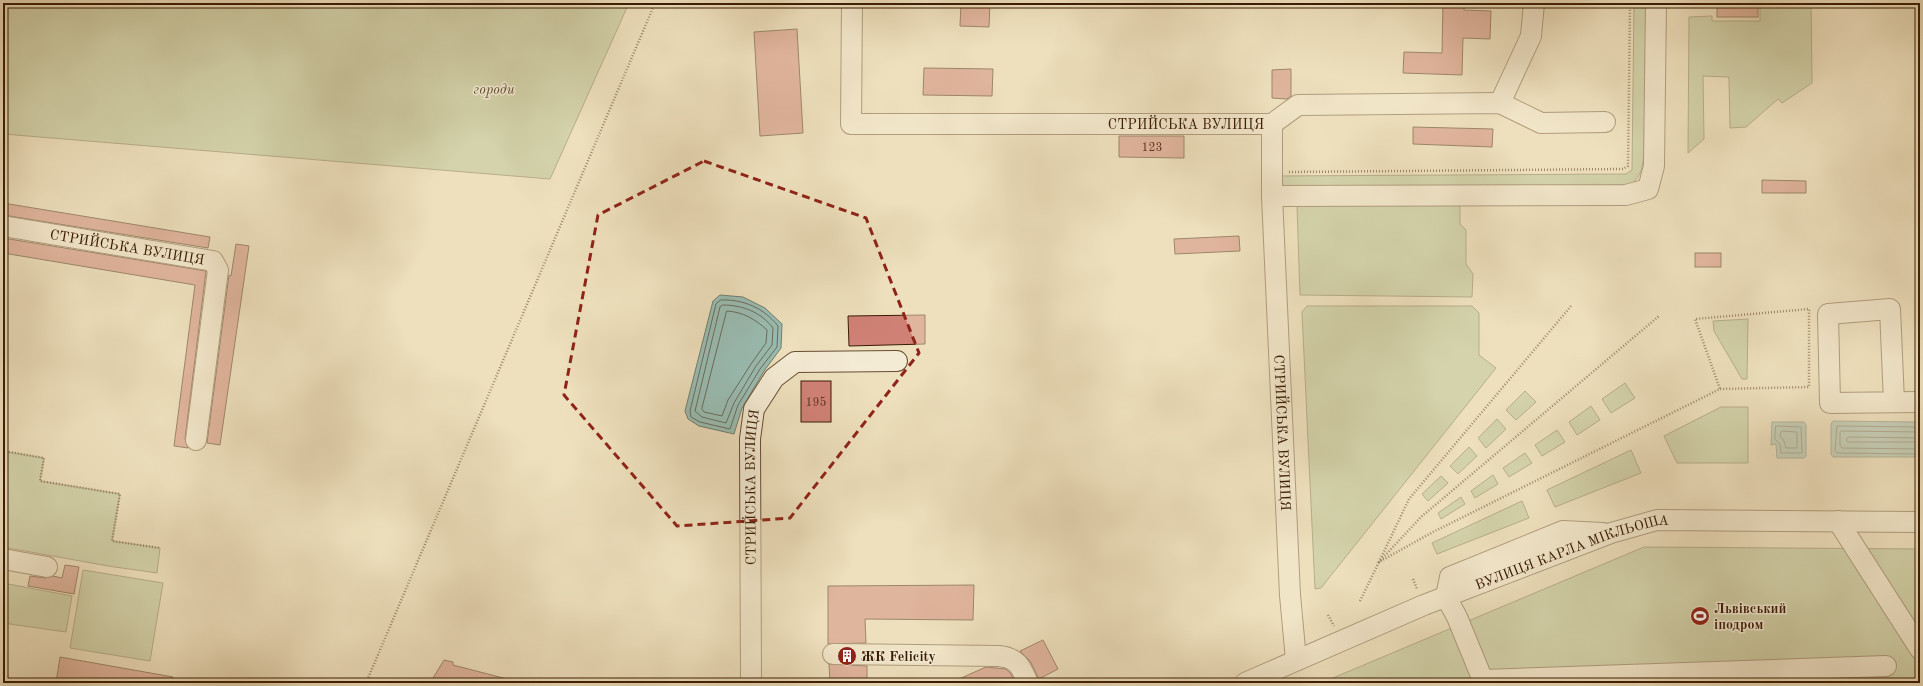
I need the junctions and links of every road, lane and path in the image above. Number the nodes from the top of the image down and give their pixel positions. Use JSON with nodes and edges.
{"nodes":[{"id":1,"x":655,"y":3,"type":"edge"},
{"id":2,"x":852,"y":3,"type":"edge"},
{"id":3,"x":1534,"y":3,"type":"edge"},
{"id":4,"x":1630,"y":3,"type":"edge"},
{"id":5,"x":1656,"y":3,"type":"edge"},
{"id":6,"x":1500,"y":103,"type":"junction"},
{"id":7,"x":1605,"y":122,"type":"dead end"},
{"id":8,"x":1272,"y":124,"type":"junction"},
{"id":9,"x":1272,"y":172,"type":"junction"},
{"id":10,"x":1272,"y":196,"type":"junction"},
{"id":11,"x":3,"y":226,"type":"edge"},
{"id":12,"x":1571,"y":306,"type":"dead end"},
{"id":13,"x":1659,"y":316,"type":"dead end"},
{"id":14,"x":898,"y":361,"type":"dead end"},
{"id":15,"x":1720,"y":389,"type":"junction"},
{"id":16,"x":1894,"y":402,"type":"junction"},
{"id":17,"x":1920,"y":402,"type":"edge"},
{"id":18,"x":196,"y":440,"type":"dead end"},
{"id":19,"x":3,"y":451,"type":"edge"},
{"id":20,"x":1838,"y":521,"type":"junction"},
{"id":21,"x":1920,"y":522,"type":"edge"},
{"id":22,"x":160,"y":548,"type":"dead end"},
{"id":23,"x":3,"y":559,"type":"edge"},
{"id":24,"x":1379,"y":562,"type":"junction"},
{"id":25,"x":46,"y":567,"type":"dead end"},
{"id":26,"x":1413,"y":579,"type":"dead end"},
{"id":27,"x":1418,"y":590,"type":"dead end"},
{"id":28,"x":1446,"y":597,"type":"junction"},
{"id":29,"x":1360,"y":601,"type":"dead end"},
{"id":30,"x":1920,"y":649,"type":"edge"},
{"id":31,"x":833,"y":654,"type":"dead end"},
{"id":32,"x":1886,"y":666,"type":"dead end"},
{"id":33,"x":1286,"y":670,"type":"edge"},
{"id":34,"x":1483,"y":682,"type":"edge"},
{"id":35,"x":366,"y":683,"type":"edge"},
{"id":36,"x":751,"y":683,"type":"edge"},
{"id":37,"x":1028,"y":683,"type":"edge"},
{"id":38,"x":1245,"y":683,"type":"edge"}],
"edges":[{"from":1,"to":35,"type":"path"},
{"from":2,"to":8,"type":"street","name":"СТРИЙСЬКА ВУЛИЦЯ"},
{"from":3,"to":6,"type":"street"},
{"from":4,"to":9,"type":"path"},
{"from":5,"to":10,"type":"street"},
{"from":6,"to":7,"type":"street"},
{"from":6,"to":8,"type":"street"},
{"from":8,"to":9,"type":"street","name":"СТРИЙСЬКА ВУЛИЦЯ"},
{"from":9,"to":10,"type":"street","name":"СТРИЙСЬКА ВУЛИЦЯ"},
{"from":10,"to":33,"type":"street","name":"СТРИЙСЬКА ВУЛИЦЯ"},
{"from":11,"to":18,"type":"street","name":"СТРИЙСЬКА ВУЛИЦЯ"},
{"from":12,"to":24,"type":"path"},
{"from":13,"to":24,"type":"path"},
{"from":14,"to":36,"type":"street","name":"СТРИЙСЬКА ВУЛИЦЯ"},
{"from":15,"to":15,"type":"path"},
{"from":15,"to":24,"type":"path"},
{"from":16,"to":16,"type":"street"},
{"from":16,"to":17,"type":"street"},
{"from":19,"to":22,"type":"path"},
{"from":20,"to":21,"type":"street","name":"ВУЛИЦЯ КАРЛА МІКЛЬОША"},
{"from":20,"to":28,"type":"street","name":"ВУЛИЦЯ КАРЛА МІКЛЬОША"},
{"from":20,"to":30,"type":"street"},
{"from":23,"to":25,"type":"street"},
{"from":24,"to":29,"type":"path"},
{"from":26,"to":27,"type":"path"},
{"from":28,"to":33,"type":"street","name":"ВУЛИЦЯ КАРЛА МІКЛЬОША"},
{"from":28,"to":34,"type":"street"},
{"from":31,"to":37,"type":"street"},
{"from":32,"to":34,"type":"street"},
{"from":33,"to":38,"type":"street","name":"ВУЛИЦЯ КАРЛА МІКЛЬОША"}]}
